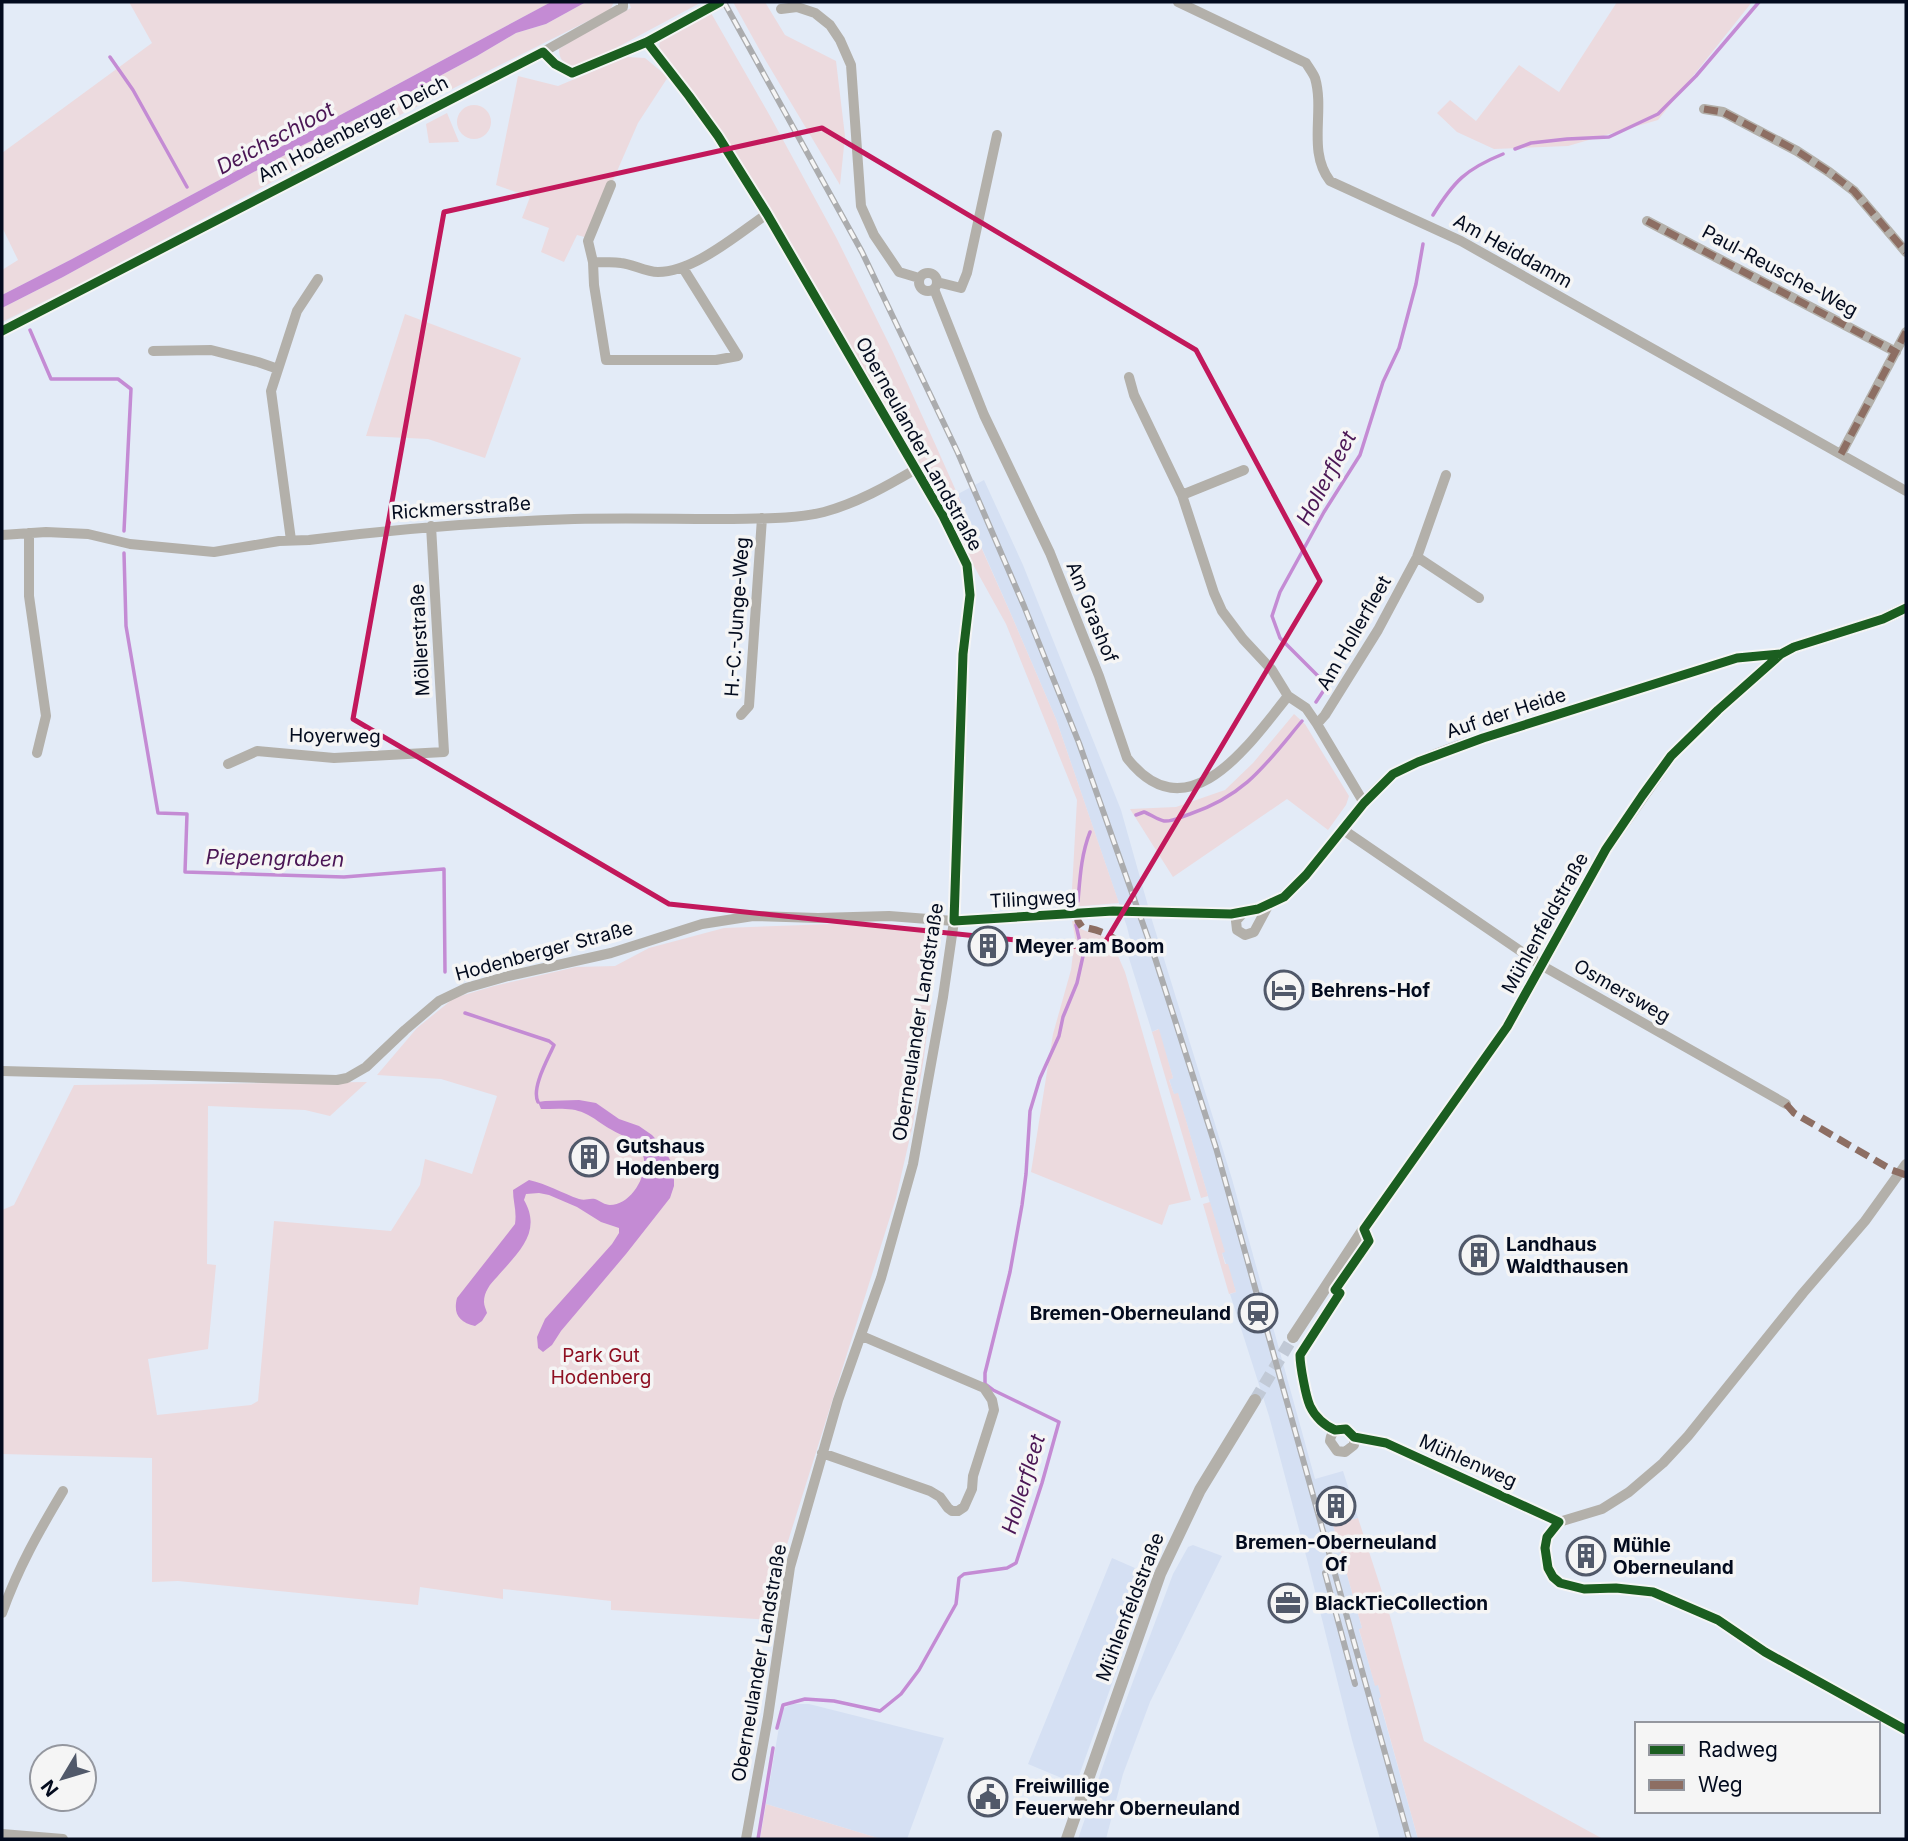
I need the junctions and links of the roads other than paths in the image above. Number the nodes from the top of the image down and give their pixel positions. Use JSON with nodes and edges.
{"nodes":[{"id":1,"x":623,"y":2,"type":"edge"},
{"id":2,"x":720,"y":2,"type":"edge"},
{"id":3,"x":1178,"y":2,"type":"edge"},
{"id":4,"x":781,"y":9,"type":"dead end"},
{"id":5,"x":647,"y":42,"type":"junction"},
{"id":6,"x":543,"y":52,"type":"junction"},
{"id":7,"x":1704,"y":109,"type":"dead end"},
{"id":8,"x":998,"y":135,"type":"dead end"},
{"id":9,"x":611,"y":185,"type":"dead end"},
{"id":10,"x":767,"y":214,"type":"junction"},
{"id":11,"x":1647,"y":220,"type":"dead end"},
{"id":12,"x":1906,"y":252,"type":"edge"},
{"id":13,"x":593,"y":262,"type":"junction"},
{"id":14,"x":683,"y":268,"type":"junction"},
{"id":15,"x":318,"y":279,"type":"dead end"},
{"id":16,"x":936,"y":286,"type":"junction"},
{"id":17,"x":2,"y":331,"type":"edge"},
{"id":18,"x":1906,"y":332,"type":"edge"},
{"id":19,"x":153,"y":352,"type":"dead end"},
{"id":20,"x":1896,"y":352,"type":"junction"},
{"id":21,"x":278,"y":369,"type":"junction"},
{"id":22,"x":1129,"y":377,"type":"dead end"},
{"id":23,"x":1841,"y":454,"type":"junction"},
{"id":24,"x":916,"y":469,"type":"junction"},
{"id":25,"x":1244,"y":470,"type":"dead end"},
{"id":26,"x":1446,"y":475,"type":"dead end"},
{"id":27,"x":1906,"y":491,"type":"edge"},
{"id":28,"x":1182,"y":495,"type":"junction"},
{"id":29,"x":762,"y":519,"type":"junction"},
{"id":30,"x":431,"y":526,"type":"junction"},
{"id":31,"x":29,"y":533,"type":"junction"},
{"id":32,"x":2,"y":535,"type":"edge"},
{"id":33,"x":290,"y":540,"type":"junction"},
{"id":34,"x":1417,"y":557,"type":"junction"},
{"id":35,"x":1479,"y":598,"type":"dead end"},
{"id":36,"x":1906,"y":608,"type":"edge"},
{"id":37,"x":1781,"y":654,"type":"junction"},
{"id":38,"x":1288,"y":696,"type":"junction"},
{"id":39,"x":741,"y":715,"type":"dead end"},
{"id":40,"x":1317,"y":724,"type":"junction"},
{"id":41,"x":37,"y":752,"type":"dead end"},
{"id":42,"x":444,"y":752,"type":"joint"},
{"id":43,"x":228,"y":764,"type":"dead end"},
{"id":44,"x":1364,"y":803,"type":"junction"},
{"id":45,"x":1342,"y":829,"type":"junction"},
{"id":46,"x":1269,"y":904,"type":"junction"},
{"id":47,"x":1113,"y":911,"type":"tunnel mouth"},
{"id":48,"x":1163,"y":911,"type":"tunnel mouth"},
{"id":49,"x":1244,"y":912,"type":"junction"},
{"id":50,"x":954,"y":921,"type":"junction"},
{"id":51,"x":1541,"y":965,"type":"junction"},
{"id":52,"x":2,"y":1071,"type":"edge"},
{"id":53,"x":1786,"y":1104,"type":"dead end"},
{"id":54,"x":1906,"y":1164,"type":"edge"},
{"id":55,"x":862,"y":1336,"type":"junction"},
{"id":56,"x":1293,"y":1337,"type":"tunnel mouth"},
{"id":57,"x":1255,"y":1400,"type":"tunnel mouth"},
{"id":58,"x":1354,"y":1437,"type":"dead end"},
{"id":59,"x":822,"y":1453,"type":"junction"},
{"id":60,"x":62,"y":1491,"type":"dead end"},
{"id":61,"x":1559,"y":1522,"type":"junction"},
{"id":62,"x":1545,"y":1548,"type":"dead end"},
{"id":63,"x":2,"y":1614,"type":"edge"},
{"id":64,"x":2,"y":1834,"type":"edge"},
{"id":65,"x":63,"y":1839,"type":"edge"},
{"id":66,"x":746,"y":1839,"type":"edge"},
{"id":67,"x":1066,"y":1839,"type":"edge"}],
"edges":[{"from":1,"to":6,"type":"street","name":"Am Hodenberger Deich"},
{"from":2,"to":5,"type":"street"},
{"from":3,"to":23,"type":"street","name":"Am Heiddamm"},
{"from":4,"to":16,"type":"street"},
{"from":5,"to":6,"type":"street"},
{"from":5,"to":10,"type":"street","name":"Oberneulander Landstraße"},
{"from":6,"to":17,"type":"street","name":"Am Hodenberger Deich"},
{"from":7,"to":12,"type":"street"},
{"from":8,"to":16,"type":"street"},
{"from":9,"to":13,"type":"street"},
{"from":10,"to":14,"type":"street"},
{"from":10,"to":24,"type":"street","name":"Oberneulander Landstraße"},
{"from":11,"to":20,"type":"street","name":"Paul-Reusche-Weg"},
{"from":13,"to":14,"type":"street"},
{"from":13,"to":14,"type":"street"},
{"from":15,"to":21,"type":"street"},
{"from":16,"to":38,"type":"street","name":"Am Grashof"},
{"from":18,"to":20,"type":"street"},
{"from":19,"to":21,"type":"street"},
{"from":20,"to":23,"type":"street"},
{"from":21,"to":33,"type":"street"},
{"from":22,"to":28,"type":"street","name":"Am Hollerfleet"},
{"from":23,"to":27,"type":"street","name":"Am Heiddamm"},
{"from":24,"to":29,"type":"street","name":"Rickmersstraße"},
{"from":24,"to":50,"type":"street","name":"Oberneulander Landstraße"},
{"from":25,"to":28,"type":"street"},
{"from":26,"to":34,"type":"street","name":"Am Hollerfleet"},
{"from":28,"to":38,"type":"street","name":"Am Hollerfleet"},
{"from":29,"to":30,"type":"street","name":"Rickmersstraße"},
{"from":29,"to":39,"type":"street","name":"H.-C.-Junge-Weg"},
{"from":30,"to":33,"type":"street","name":"Rickmersstraße"},
{"from":30,"to":42,"type":"street","name":"Möllerstraße"},
{"from":31,"to":32,"type":"street","name":"Rickmersstraße"},
{"from":31,"to":33,"type":"street","name":"Rickmersstraße"},
{"from":31,"to":41,"type":"street"},
{"from":34,"to":35,"type":"street"},
{"from":34,"to":40,"type":"street","name":"Am Hollerfleet"},
{"from":36,"to":37,"type":"street","name":"Auf der Heide"},
{"from":37,"to":44,"type":"street","name":"Auf der Heide"},
{"from":37,"to":51,"type":"street","name":"Mühlenfeldstraße"},
{"from":38,"to":40,"type":"street","name":"Am Hollerfleet"},
{"from":40,"to":44,"type":"street","name":"Am Hollerfleet"},
{"from":42,"to":43,"type":"street","name":"Hoyerweg"},
{"from":44,"to":45,"type":"street","name":"Auf der Heide"},
{"from":45,"to":46,"type":"street","name":"Auf der Heide"},
{"from":45,"to":51,"type":"street","name":"Osmersweg"},
{"from":46,"to":49,"type":"street","name":"Auf der Heide"},
{"from":46,"to":49,"type":"street","name":"Auf der Heide"},
{"from":47,"to":50,"type":"street","name":"Tilingweg"},
{"from":48,"to":49,"type":"street","name":"Auf der Heide"},
{"from":50,"to":52,"type":"street","name":"Hodenberger Straße"},
{"from":50,"to":55,"type":"street","name":"Oberneulander Landstraße"},
{"from":51,"to":53,"type":"street","name":"Osmersweg"},
{"from":51,"to":56,"type":"street","name":"Mühlenfeldstraße"},
{"from":54,"to":61,"type":"street"},
{"from":55,"to":59,"type":"street","name":"Oberneulander Landstraße"},
{"from":55,"to":59,"type":"street"},
{"from":57,"to":67,"type":"street","name":"Mühlenfeldstraße"},
{"from":58,"to":61,"type":"street","name":"Mühlenweg"},
{"from":59,"to":66,"type":"street","name":"Oberneulander Landstraße"},
{"from":60,"to":63,"type":"street"},
{"from":61,"to":62,"type":"street"},
{"from":64,"to":65,"type":"street"}]}
